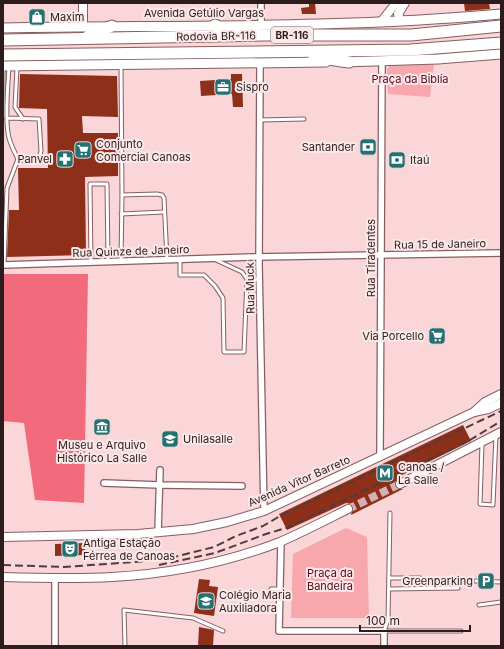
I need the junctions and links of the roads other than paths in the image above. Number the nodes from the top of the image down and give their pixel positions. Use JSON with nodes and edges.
{"nodes":[{"id":1,"x":83,"y":3,"type":"edge"},
{"id":2,"x":261,"y":3,"type":"edge"},
{"id":3,"x":396,"y":3,"type":"edge"},
{"id":4,"x":405,"y":3,"type":"edge"},
{"id":5,"x":501,"y":14,"type":"edge"},
{"id":6,"x":401,"y":21,"type":"junction"},
{"id":7,"x":381,"y":22,"type":"junction"},
{"id":8,"x":261,"y":25,"type":"junction"},
{"id":9,"x":83,"y":26,"type":"junction"},
{"id":10,"x":112,"y":26,"type":"junction"},
{"id":11,"x":215,"y":26,"type":"junction"},
{"id":12,"x":501,"y":26,"type":"edge"},
{"id":13,"x":3,"y":28,"type":"edge"},
{"id":14,"x":411,"y":35,"type":"junction"},
{"id":15,"x":83,"y":39,"type":"junction"},
{"id":16,"x":3,"y":40,"type":"edge"},
{"id":17,"x":501,"y":43,"type":"edge"},
{"id":18,"x":280,"y":52,"type":"junction"},
{"id":19,"x":501,"y":54,"type":"edge"},
{"id":20,"x":3,"y":55,"type":"edge"},
{"id":21,"x":382,"y":61,"type":"junction"},
{"id":22,"x":349,"y":62,"type":"junction"},
{"id":23,"x":260,"y":64,"type":"junction"},
{"id":24,"x":121,"y":65,"type":"junction"},
{"id":25,"x":8,"y":66,"type":"edge"},
{"id":26,"x":3,"y":92,"type":"edge"},
{"id":27,"x":3,"y":117,"type":"edge"},
{"id":28,"x":7,"y":118,"type":"junction"},
{"id":29,"x":304,"y":118,"type":"dead end"},
{"id":30,"x":23,"y":119,"type":"junction"},
{"id":31,"x":260,"y":120,"type":"junction"},
{"id":32,"x":18,"y":159,"type":"junction"},
{"id":33,"x":122,"y":195,"type":"junction"},
{"id":34,"x":164,"y":212,"type":"junction"},
{"id":35,"x":121,"y":214,"type":"junction"},
{"id":36,"x":501,"y":253,"type":"edge"},
{"id":37,"x":381,"y":255,"type":"junction"},
{"id":38,"x":259,"y":257,"type":"junction"},
{"id":39,"x":213,"y":258,"type":"junction"},
{"id":40,"x":180,"y":259,"type":"junction"},
{"id":41,"x":167,"y":260,"type":"junction"},
{"id":42,"x":121,"y":261,"type":"junction"},
{"id":43,"x":91,"y":262,"type":"junction"},
{"id":44,"x":108,"y":262,"type":"junction"},
{"id":45,"x":3,"y":265,"type":"edge"},
{"id":46,"x":260,"y":278,"type":"junction"},
{"id":47,"x":246,"y":285,"type":"junction"},
{"id":48,"x":501,"y":394,"type":"edge"},
{"id":49,"x":501,"y":403,"type":"edge"},
{"id":50,"x":474,"y":412,"type":"junction"},
{"id":51,"x":498,"y":434,"type":"edge"},
{"id":52,"x":482,"y":442,"type":"junction"},
{"id":53,"x":380,"y":456,"type":"junction"},
{"id":54,"x":160,"y":470,"type":"dead end"},
{"id":55,"x":104,"y":483,"type":"dead end"},
{"id":56,"x":400,"y":484,"type":"tunnel mouth"},
{"id":57,"x":160,"y":485,"type":"junction"},
{"id":58,"x":242,"y":486,"type":"dead end"},
{"id":59,"x":348,"y":509,"type":"tunnel mouth"},
{"id":60,"x":264,"y":511,"type":"junction"},
{"id":61,"x":390,"y":513,"type":"dead end"},
{"id":62,"x":158,"y":532,"type":"junction"},
{"id":63,"x":3,"y":537,"type":"edge"},
{"id":64,"x":281,"y":541,"type":"junction"},
{"id":65,"x":3,"y":577,"type":"edge"},
{"id":66,"x":54,"y":578,"type":"junction"},
{"id":67,"x":389,"y":578,"type":"junction"},
{"id":68,"x":420,"y":578,"type":"dead end"},
{"id":69,"x":476,"y":581,"type":"dead end"},
{"id":70,"x":501,"y":582,"type":"edge"},
{"id":71,"x":389,"y":588,"type":"junction"},
{"id":72,"x":458,"y":588,"type":"dead end"},
{"id":73,"x":271,"y":589,"type":"dead end"},
{"id":74,"x":280,"y":589,"type":"junction"},
{"id":75,"x":501,"y":602,"type":"edge"},
{"id":76,"x":480,"y":605,"type":"dead end"},
{"id":77,"x":223,"y":631,"type":"dead end"},
{"id":78,"x":384,"y":631,"type":"junction"},
{"id":79,"x":461,"y":631,"type":"dead end"},
{"id":80,"x":55,"y":646,"type":"edge"},
{"id":81,"x":125,"y":646,"type":"edge"},
{"id":82,"x":384,"y":646,"type":"edge"}],
"edges":[{"from":1,"to":9,"type":"main road"},
{"from":2,"to":8,"type":"street"},
{"from":3,"to":7,"type":"main road"},
{"from":4,"to":6,"type":"main road"},
{"from":5,"to":6,"type":"main road","name":"Avenida Getúlio Vargas"},
{"from":6,"to":7,"type":"main road","name":"Avenida Getúlio Vargas"},
{"from":7,"to":8,"type":"main road","name":"Avenida Getúlio Vargas"},
{"from":8,"to":11,"type":"main road","name":"Avenida Getúlio Vargas"},
{"from":9,"to":10,"type":"main road","name":"Avenida Getúlio Vargas"},
{"from":9,"to":13,"type":"main road","name":"Avenida Getúlio Vargas"},
{"from":10,"to":11,"type":"main road","name":"Avenida Getúlio Vargas"},
{"from":10,"to":15,"type":"highway","number":"BR-116"},
{"from":11,"to":14,"type":"highway","number":"BR-116"},
{"from":12,"to":14,"type":"highway","name":"Rodovia BR-116","number":"BR-116"},
{"from":14,"to":15,"type":"highway","name":"Rodovia BR-116","number":"BR-116"},
{"from":15,"to":16,"type":"highway","name":"Rodovia BR-116","number":"BR-116"},
{"from":17,"to":18,"type":"highway","name":"Rodovia BR-116","number":"BR-116"},
{"from":18,"to":20,"type":"highway","name":"Rodovia BR-116","number":"BR-116"},
{"from":18,"to":22,"type":"highway","number":"BR-116"},
{"from":19,"to":21,"type":"main road"},
{"from":21,"to":22,"type":"main road"},
{"from":21,"to":37,"type":"street","name":"Rua Tiradentes"},
{"from":22,"to":23,"type":"main road"},
{"from":23,"to":24,"type":"main road"},
{"from":23,"to":31,"type":"street","name":"Rua Muck"},
{"from":24,"to":25,"type":"main road"},
{"from":24,"to":33,"type":"lane"},
{"from":25,"to":26,"type":"lane"},
{"from":25,"to":28,"type":"lane"},
{"from":25,"to":30,"type":"lane"},
{"from":26,"to":27,"type":"lane"},
{"from":28,"to":30,"type":"lane"},
{"from":28,"to":32,"type":"lane"},
{"from":29,"to":31,"type":"lane"},
{"from":30,"to":32,"type":"lane"},
{"from":31,"to":38,"type":"street","name":"Rua Muck"},
{"from":32,"to":45,"type":"lane"},
{"from":33,"to":34,"type":"lane"},
{"from":33,"to":35,"type":"lane"},
{"from":34,"to":35,"type":"lane"},
{"from":34,"to":41,"type":"lane"},
{"from":35,"to":42,"type":"lane"},
{"from":36,"to":37,"type":"street","name":"Rua 15 de Janeiro"},
{"from":37,"to":38,"type":"street","name":"Rua 15 de Janeiro"},
{"from":37,"to":53,"type":"street","name":"Rua Tiradentes"},
{"from":38,"to":39,"type":"street","name":"Rua Quinze de Janeiro"},
{"from":38,"to":46,"type":"street","name":"Rua Muck"},
{"from":39,"to":40,"type":"street","name":"Rua Quinze de Janeiro"},
{"from":39,"to":47,"type":"lane"},
{"from":40,"to":41,"type":"street","name":"Rua Quinze de Janeiro"},
{"from":40,"to":47,"type":"lane"},
{"from":41,"to":42,"type":"street","name":"Rua Quinze de Janeiro"},
{"from":42,"to":44,"type":"street","name":"Rua Quinze de Janeiro"},
{"from":43,"to":44,"type":"street","name":"Rua Quinze de Janeiro"},
{"from":43,"to":44,"type":"lane"},
{"from":43,"to":45,"type":"street","name":"Rua Quinze de Janeiro"},
{"from":46,"to":47,"type":"lane"},
{"from":46,"to":60,"type":"street","name":"Rua Muck"},
{"from":48,"to":50,"type":"main road"},
{"from":49,"to":50,"type":"main road"},
{"from":50,"to":53,"type":"main road","name":"Avenida Vitor Barreto"},
{"from":51,"to":52,"type":"main road"},
{"from":51,"to":52,"type":"lane"},
{"from":52,"to":56,"type":"main road"},
{"from":53,"to":60,"type":"main road","name":"Avenida Vitor Barreto"},
{"from":54,"to":57,"type":"street"},
{"from":55,"to":57,"type":"street"},
{"from":57,"to":58,"type":"street"},
{"from":57,"to":62,"type":"street"},
{"from":59,"to":64,"type":"main road"},
{"from":60,"to":62,"type":"main road","name":"Avenida Vitor Barreto"},
{"from":61,"to":67,"type":"lane"},
{"from":62,"to":63,"type":"main road","name":"Avenida Vitor Barreto"},
{"from":64,"to":66,"type":"main road"},
{"from":64,"to":74,"type":"street"},
{"from":65,"to":66,"type":"main road"},
{"from":66,"to":80,"type":"street"},
{"from":67,"to":68,"type":"lane"},
{"from":67,"to":71,"type":"lane"},
{"from":69,"to":70,"type":"lane"},
{"from":71,"to":72,"type":"lane"},
{"from":71,"to":78,"type":"lane"},
{"from":73,"to":74,"type":"lane"},
{"from":74,"to":78,"type":"street"},
{"from":75,"to":76,"type":"lane"},
{"from":77,"to":81,"type":"lane"},
{"from":78,"to":79,"type":"lane"},
{"from":78,"to":82,"type":"street"}]}
